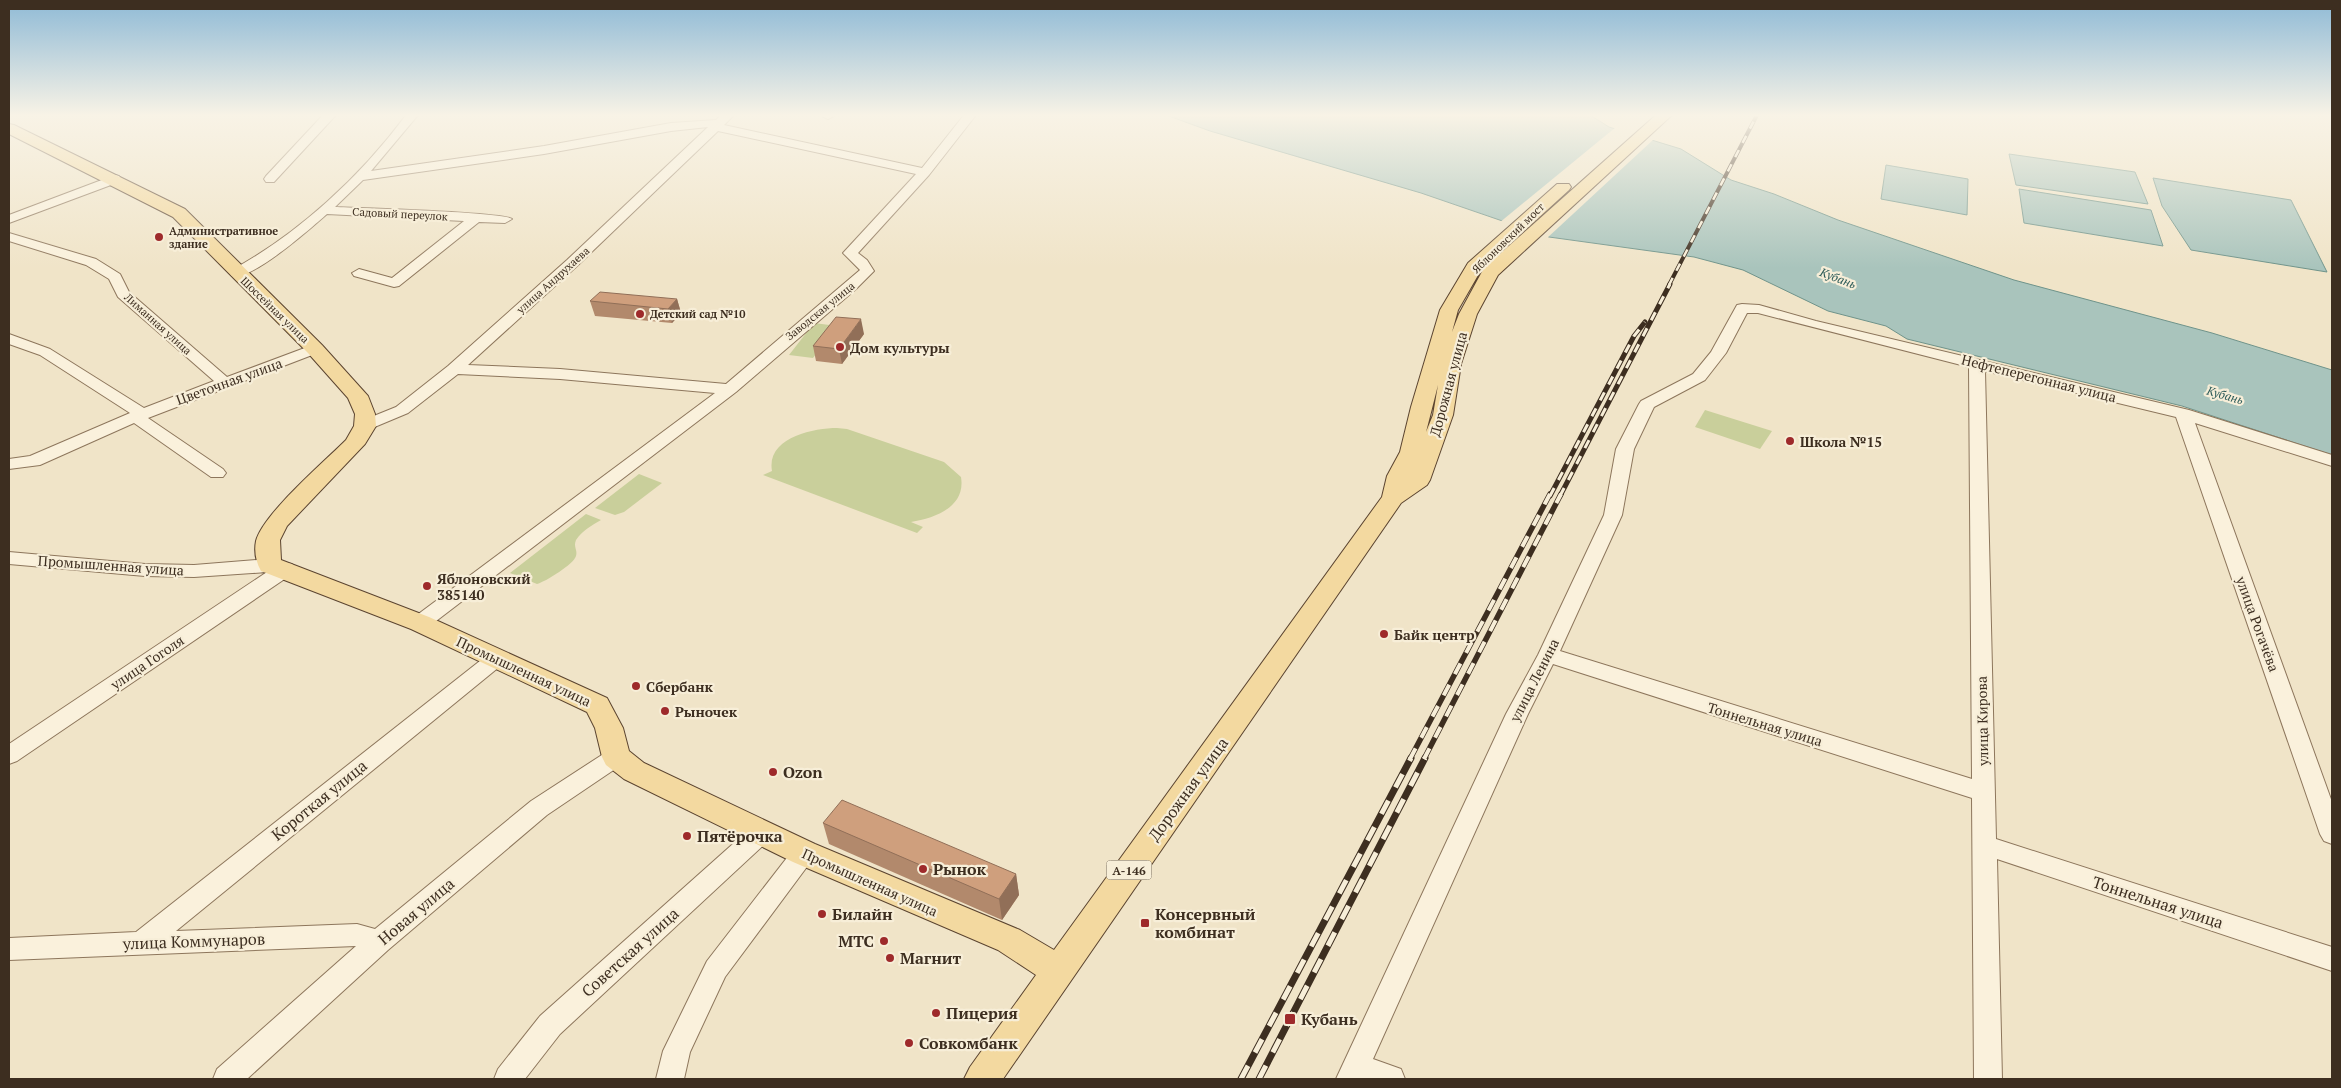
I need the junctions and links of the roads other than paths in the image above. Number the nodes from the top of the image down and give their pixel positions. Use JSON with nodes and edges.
{"nodes":[{"id":1,"x":87,"y":166,"type":"edge"},
{"id":2,"x":283,"y":166,"type":"edge"},
{"id":3,"x":369,"y":166,"type":"edge"},
{"id":4,"x":435,"y":166,"type":"edge"},
{"id":5,"x":675,"y":166,"type":"edge"},
{"id":6,"x":900,"y":166,"type":"edge"},
{"id":7,"x":930,"y":166,"type":"edge"},
{"id":8,"x":1589,"y":166,"type":"edge"},
{"id":9,"x":1609,"y":166,"type":"edge"},
{"id":10,"x":925,"y":172,"type":"junction"},
{"id":11,"x":358,"y":177,"type":"junction"},
{"id":12,"x":114,"y":179,"type":"junction"},
{"id":13,"x":270,"y":180,"type":"dead end"},
{"id":14,"x":322,"y":210,"type":"junction"},
{"id":15,"x":478,"y":218,"type":"junction"},
{"id":16,"x":9,"y":219,"type":"edge"},
{"id":17,"x":505,"y":219,"type":"dead end"},
{"id":18,"x":9,"y":238,"type":"edge"},
{"id":19,"x":359,"y":272,"type":"dead end"},
{"id":20,"x":237,"y":273,"type":"junction"},
{"id":21,"x":1742,"y":308,"type":"joint"},
{"id":22,"x":1459,"y":312,"type":"junction"},
{"id":23,"x":9,"y":339,"type":"edge"},
{"id":24,"x":315,"y":349,"type":"junction"},
{"id":25,"x":1977,"y":363,"type":"junction"},
{"id":26,"x":454,"y":369,"type":"junction"},
{"id":27,"x":225,"y":382,"type":"junction"},
{"id":28,"x":730,"y":389,"type":"junction"},
{"id":29,"x":2183,"y":414,"type":"junction"},
{"id":30,"x":139,"y":415,"type":"junction"},
{"id":31,"x":365,"y":426,"type":"junction"},
{"id":32,"x":2332,"y":461,"type":"edge"},
{"id":33,"x":12,"y":464,"type":"edge"},
{"id":34,"x":217,"y":473,"type":"dead end"},
{"id":35,"x":14,"y":562,"type":"edge"},
{"id":36,"x":278,"y":567,"type":"junction"},
{"id":37,"x":420,"y":623,"type":"junction"},
{"id":38,"x":1548,"y":655,"type":"junction"},
{"id":39,"x":497,"y":658,"type":"junction"},
{"id":40,"x":9,"y":755,"type":"edge"},
{"id":41,"x":616,"y":757,"type":"junction"},
{"id":42,"x":1983,"y":792,"type":"junction"},
{"id":43,"x":761,"y":833,"type":"junction"},
{"id":44,"x":2332,"y":834,"type":"edge"},
{"id":45,"x":1984,"y":845,"type":"junction"},
{"id":46,"x":804,"y":853,"type":"junction"},
{"id":47,"x":378,"y":942,"type":"junction"},
{"id":48,"x":142,"y":943,"type":"junction"},
{"id":49,"x":9,"y":949,"type":"edge"},
{"id":50,"x":2332,"y":959,"type":"edge"},
{"id":51,"x":1058,"y":971,"type":"junction"},
{"id":52,"x":1353,"y":1073,"type":"edge"},
{"id":53,"x":227,"y":1079,"type":"edge"},
{"id":54,"x":508,"y":1079,"type":"edge"},
{"id":55,"x":670,"y":1079,"type":"edge"},
{"id":56,"x":982,"y":1079,"type":"edge"},
{"id":57,"x":1391,"y":1079,"type":"edge"},
{"id":58,"x":1988,"y":1079,"type":"edge"}],
"edges":[{"from":1,"to":12,"type":"main road","name":"Шоссейная улица"},
{"from":2,"to":13,"type":"street"},
{"from":3,"to":11,"type":"street"},
{"from":4,"to":11,"type":"street"},
{"from":5,"to":26,"type":"street","name":"улица Андрухаева"},
{"from":6,"to":10,"type":"street"},
{"from":7,"to":10,"type":"street","name":"Заводская улица"},
{"from":8,"to":22,"type":"main road","name":"Яблоновский мост"},
{"from":9,"to":22,"type":"main road","name":"Яблоновский мост"},
{"from":10,"to":28,"type":"street","name":"Заводская улица"},
{"from":11,"to":14,"type":"street"},
{"from":12,"to":16,"type":"street"},
{"from":12,"to":20,"type":"main road","name":"Шоссейная улица"},
{"from":14,"to":15,"type":"street","name":"Садовый переулок"},
{"from":14,"to":20,"type":"street"},
{"from":15,"to":17,"type":"street","name":"Садовый переулок"},
{"from":15,"to":19,"type":"street","name":"Садовый переулок"},
{"from":18,"to":27,"type":"street","name":"Лиманная улица"},
{"from":20,"to":24,"type":"main road","name":"Шоссейная улица"},
{"from":21,"to":25,"type":"street","name":"Нефтеперегонная улица"},
{"from":21,"to":38,"type":"street","name":"улица Ленина"},
{"from":22,"to":51,"type":"main road","name":"Дорожная улица","number":"А-146"},
{"from":23,"to":30,"type":"street"},
{"from":24,"to":27,"type":"street","name":"Цветочная улица"},
{"from":24,"to":31,"type":"main road","name":"Шоссейная улица"},
{"from":25,"to":29,"type":"street","name":"Нефтеперегонная улица"},
{"from":25,"to":42,"type":"street","name":"улица Кирова"},
{"from":26,"to":28,"type":"street"},
{"from":26,"to":31,"type":"street","name":"улица Андрухаева"},
{"from":27,"to":30,"type":"street","name":"Цветочная улица"},
{"from":28,"to":37,"type":"street","name":"Заводская улица"},
{"from":29,"to":32,"type":"street","name":"Нефтеперегонная улица"},
{"from":29,"to":44,"type":"street","name":"улица Рогачёва"},
{"from":30,"to":33,"type":"street","name":"Цветочная улица"},
{"from":30,"to":34,"type":"street"},
{"from":31,"to":36,"type":"main road"},
{"from":35,"to":36,"type":"street","name":"Промышленная улица"},
{"from":36,"to":37,"type":"main road","name":"Промышленная улица"},
{"from":36,"to":40,"type":"street","name":"улица Гоголя"},
{"from":37,"to":39,"type":"main road","name":"Промышленная улица"},
{"from":38,"to":42,"type":"street","name":"Тоннельная улица"},
{"from":38,"to":52,"type":"street","name":"улица Ленина"},
{"from":39,"to":41,"type":"main road","name":"Промышленная улица"},
{"from":39,"to":48,"type":"street","name":"Короткая улица"},
{"from":41,"to":43,"type":"main road","name":"Промышленная улица"},
{"from":41,"to":47,"type":"street","name":"Новая улица"},
{"from":42,"to":45,"type":"street","name":"улица Кирова"},
{"from":43,"to":46,"type":"main road","name":"Промышленная улица"},
{"from":43,"to":54,"type":"street","name":"Советская улица"},
{"from":45,"to":50,"type":"street","name":"Тоннельная улица"},
{"from":45,"to":58,"type":"street","name":"улица Кирова"},
{"from":46,"to":51,"type":"main road","name":"Промышленная улица"},
{"from":46,"to":55,"type":"street"},
{"from":47,"to":48,"type":"street","name":"улица Коммунаров"},
{"from":47,"to":53,"type":"street","name":"Новая улица"},
{"from":48,"to":49,"type":"street","name":"улица Коммунаров"},
{"from":51,"to":56,"type":"main road","name":"Дорожная улица","number":"А-146"},
{"from":52,"to":57,"type":"street"}]}
